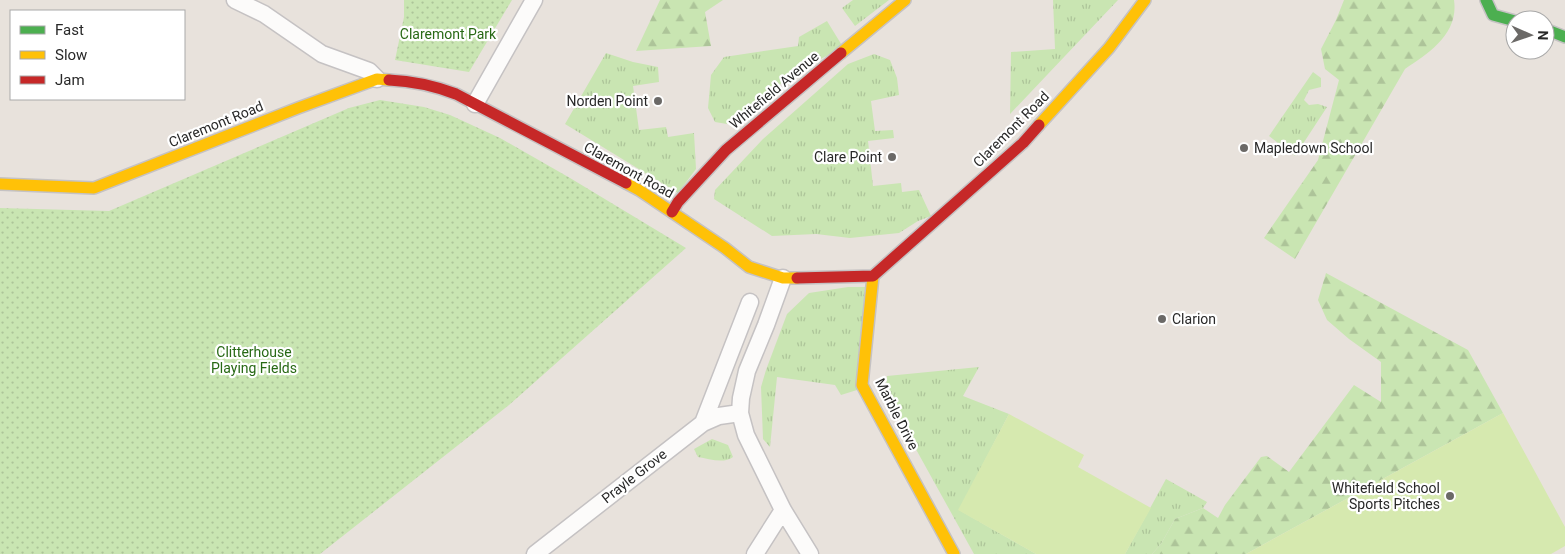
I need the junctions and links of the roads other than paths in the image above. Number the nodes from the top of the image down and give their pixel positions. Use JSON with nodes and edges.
{"nodes":[{"id":1,"x":235,"y":0,"type":"edge"},
{"id":2,"x":534,"y":0,"type":"edge"},
{"id":3,"x":905,"y":0,"type":"edge"},
{"id":4,"x":1145,"y":0,"type":"edge"},
{"id":5,"x":1486,"y":0,"type":"edge"},
{"id":6,"x":1505,"y":18,"type":"edge"},
{"id":7,"x":377,"y":79,"type":"junction"},
{"id":8,"x":475,"y":104,"type":"junction"},
{"id":9,"x":0,"y":184,"type":"edge"},
{"id":10,"x":672,"y":212,"type":"junction"},
{"id":11,"x":873,"y":276,"type":"junction"},
{"id":12,"x":782,"y":278,"type":"junction"},
{"id":13,"x":750,"y":302,"type":"dead end"},
{"id":14,"x":740,"y":413,"type":"junction"},
{"id":15,"x":703,"y":423,"type":"junction"},
{"id":16,"x":783,"y":510,"type":"junction"},
{"id":17,"x":535,"y":554,"type":"edge"},
{"id":18,"x":755,"y":554,"type":"edge"},
{"id":19,"x":810,"y":554,"type":"edge"},
{"id":20,"x":954,"y":554,"type":"edge"}],
"edges":[{"from":1,"to":7,"type":"street"},
{"from":2,"to":8,"type":"street"},
{"from":3,"to":10,"type":"street","name":"Whitefield Avenue"},
{"from":4,"to":11,"type":"street","name":"Claremont Road"},
{"from":5,"to":6,"type":"street"},
{"from":7,"to":8,"type":"street","name":"Claremont Road"},
{"from":7,"to":9,"type":"street","name":"Claremont Road"},
{"from":8,"to":10,"type":"street","name":"Claremont Road"},
{"from":10,"to":12,"type":"street","name":"Claremont Road"},
{"from":11,"to":12,"type":"street","name":"Claremont Road"},
{"from":11,"to":20,"type":"street","name":"Marble Drive"},
{"from":12,"to":14,"type":"street"},
{"from":13,"to":15,"type":"street"},
{"from":14,"to":15,"type":"street","name":"Prayle Grove"},
{"from":14,"to":16,"type":"street"},
{"from":15,"to":17,"type":"street","name":"Prayle Grove"},
{"from":16,"to":18,"type":"street"},
{"from":16,"to":19,"type":"street"}]}
